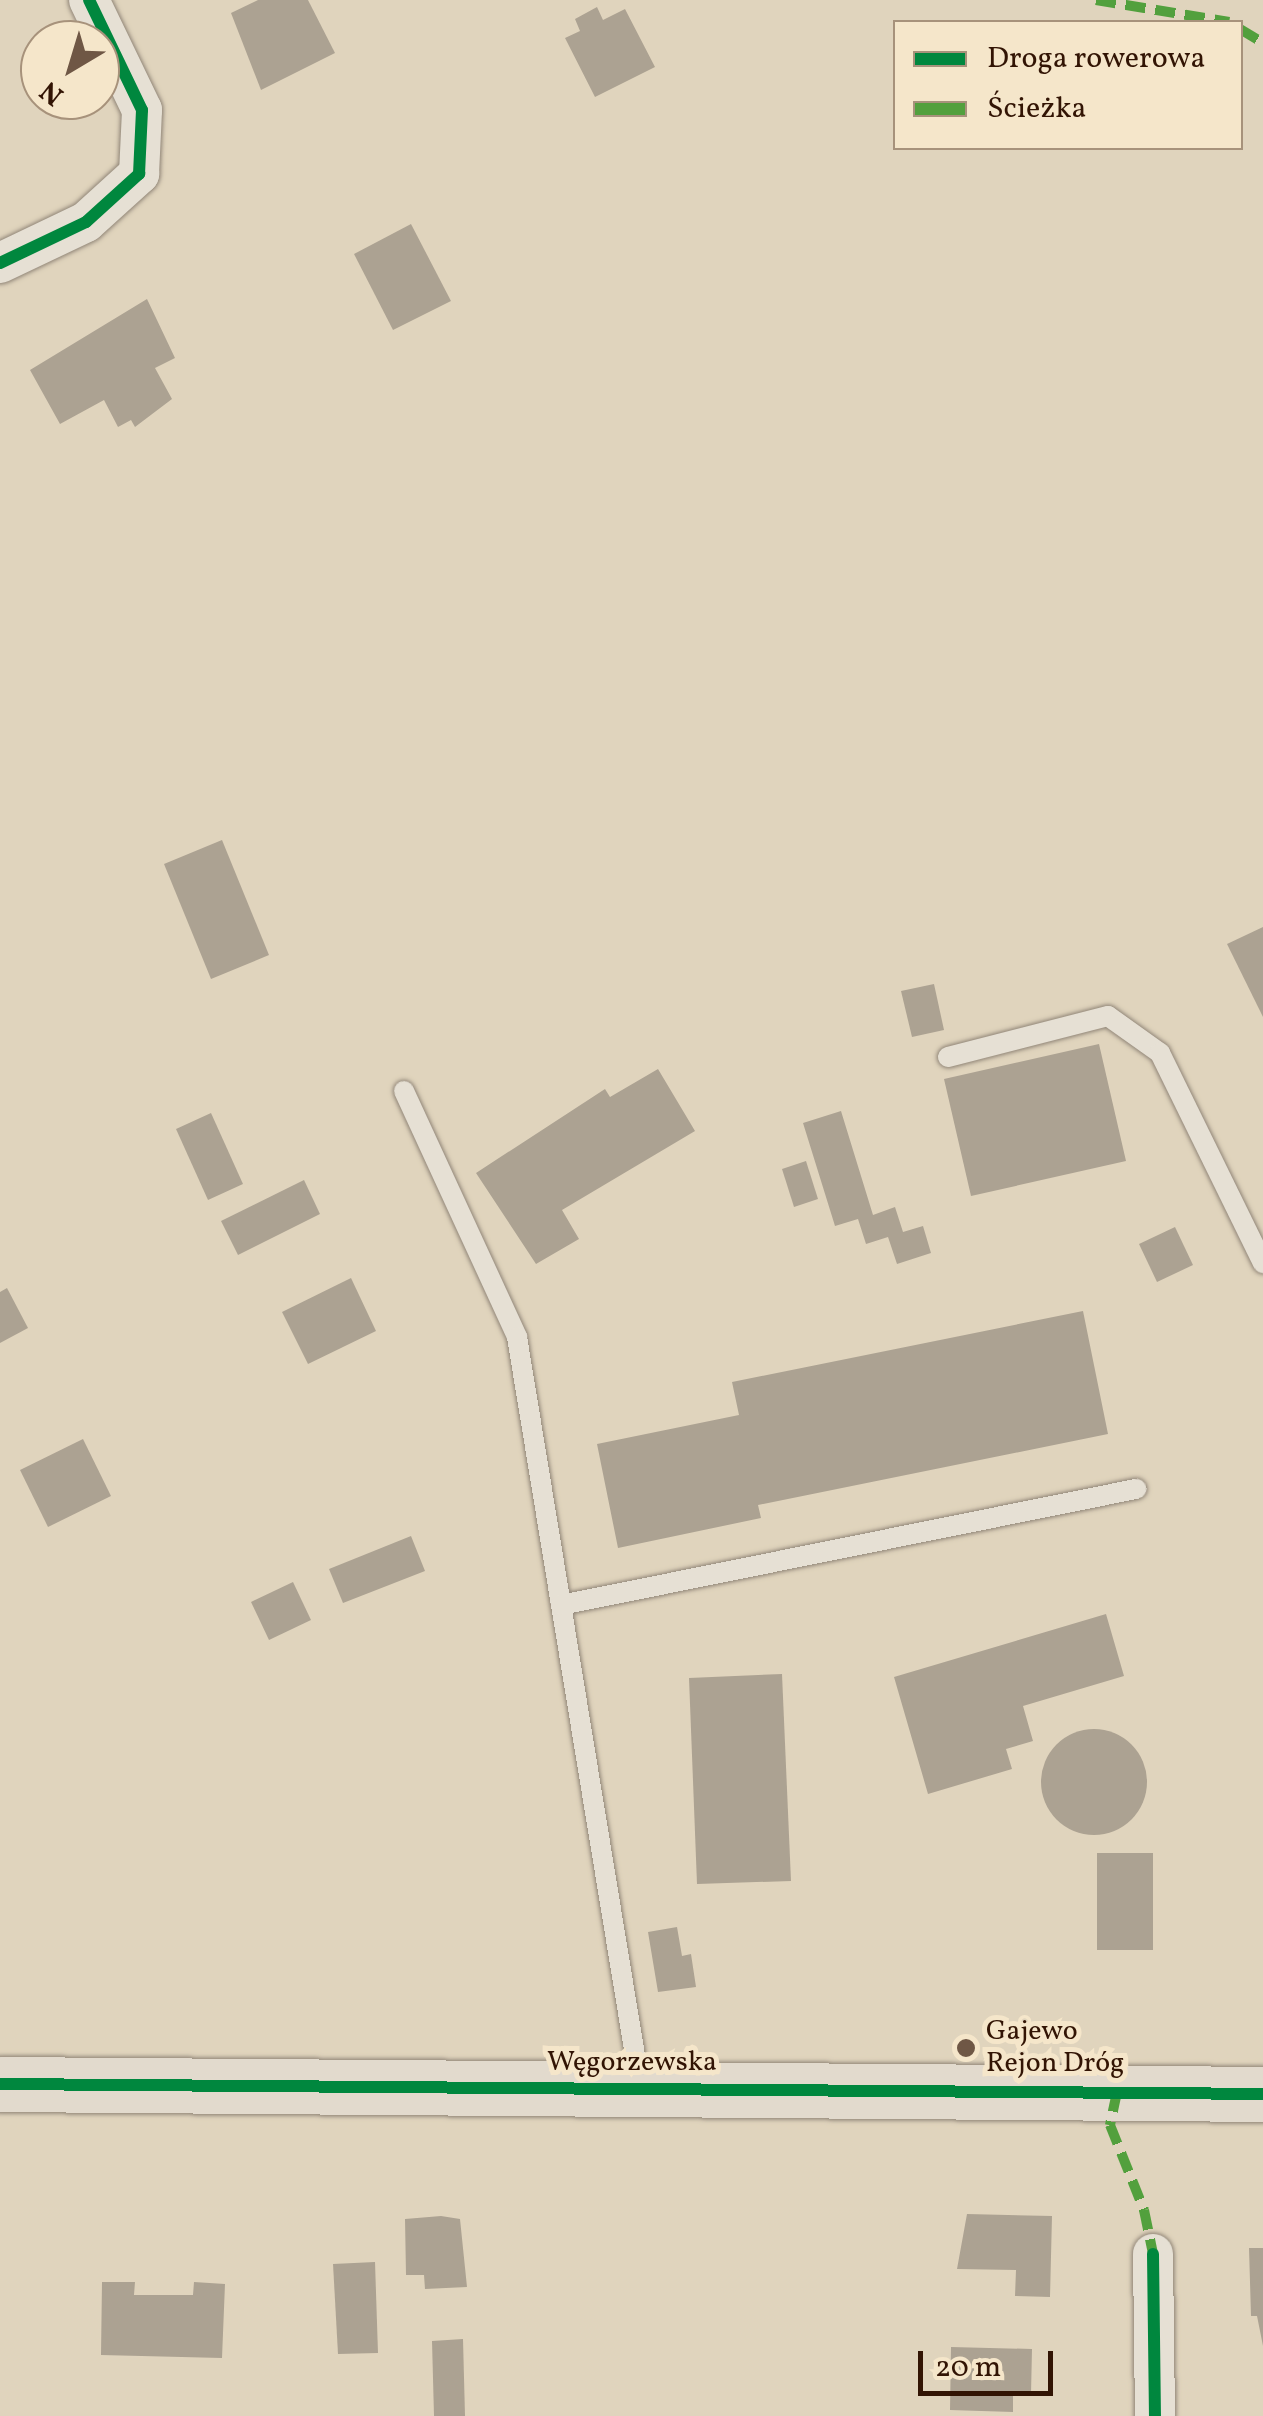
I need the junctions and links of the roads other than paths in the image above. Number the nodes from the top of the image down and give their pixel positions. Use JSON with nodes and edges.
{"nodes":[{"id":1,"x":89,"y":0,"type":"edge"},
{"id":2,"x":0,"y":263,"type":"edge"},
{"id":3,"x":948,"y":1056,"type":"dead end"},
{"id":4,"x":404,"y":1091,"type":"dead end"},
{"id":5,"x":1263,"y":1263,"type":"edge"},
{"id":6,"x":1136,"y":1489,"type":"dead end"},
{"id":7,"x":561,"y":1606,"type":"junction"},
{"id":8,"x":0,"y":2084,"type":"edge"},
{"id":9,"x":640,"y":2088,"type":"junction"},
{"id":10,"x":1263,"y":2094,"type":"edge"},
{"id":11,"x":1153,"y":2254,"type":"dead end"},
{"id":12,"x":1154,"y":2416,"type":"edge"}],
"edges":[{"from":1,"to":2,"type":"street"},
{"from":3,"to":5,"type":"lane"},
{"from":4,"to":7,"type":"lane"},
{"from":6,"to":7,"type":"lane"},
{"from":7,"to":9,"type":"lane"},
{"from":8,"to":9,"type":"main road","name":"Węgorzewska"},
{"from":9,"to":10,"type":"main road","name":"Węgorzewska"},
{"from":11,"to":12,"type":"street"}]}
